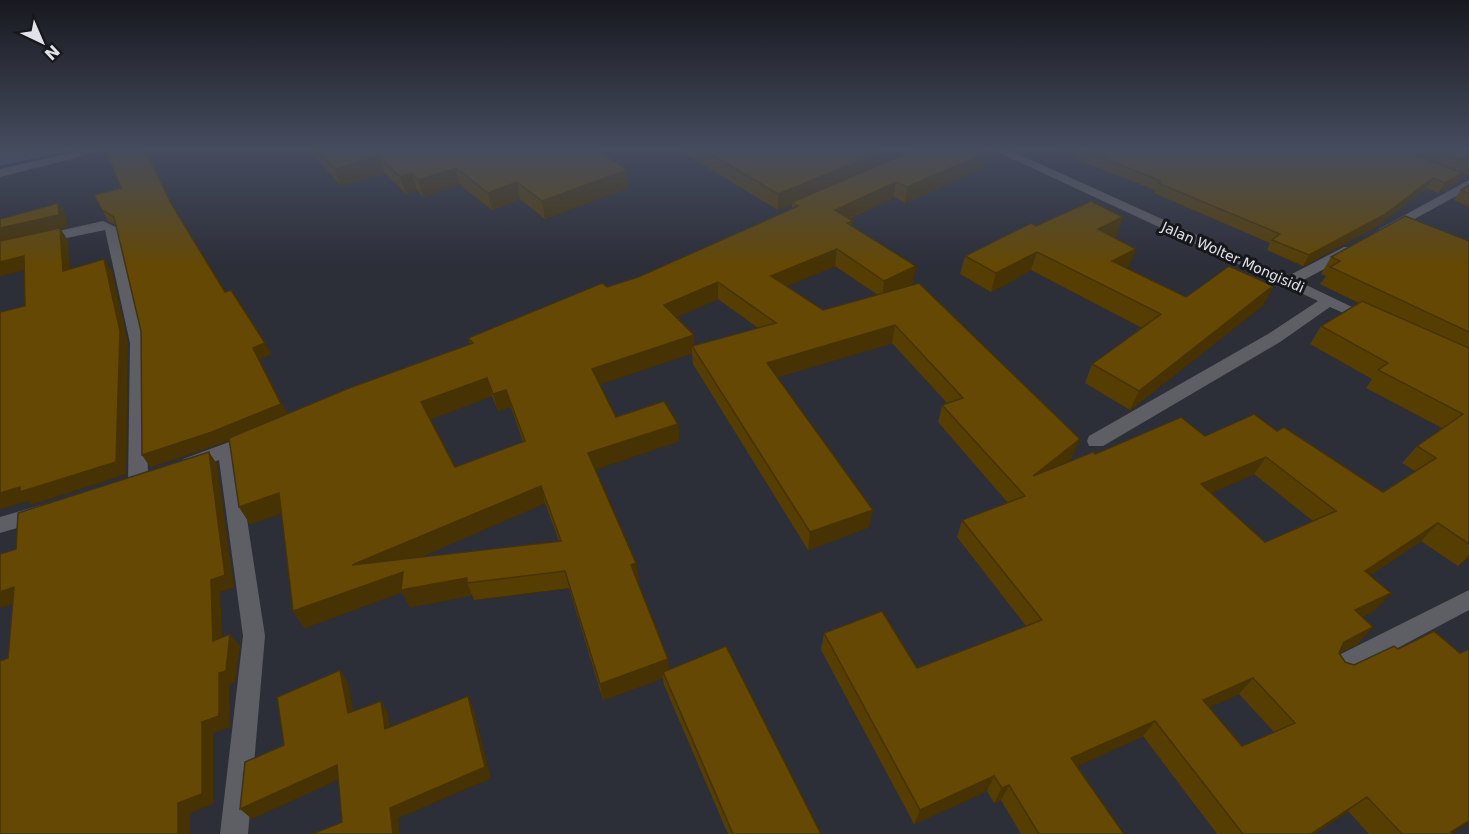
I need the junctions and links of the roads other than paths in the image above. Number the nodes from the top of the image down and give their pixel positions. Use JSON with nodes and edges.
{"nodes":[{"id":1,"x":1082,"y":188,"type":"edge"},
{"id":2,"x":1453,"y":188,"type":"edge"},
{"id":3,"x":0,"y":248,"type":"edge"},
{"id":4,"x":1289,"y":282,"type":"junction"},
{"id":5,"x":1329,"y":300,"type":"junction"},
{"id":6,"x":1383,"y":325,"type":"edge"},
{"id":7,"x":271,"y":432,"type":"edge"},
{"id":8,"x":1095,"y":441,"type":"dead end"},
{"id":9,"x":227,"y":451,"type":"junction"},
{"id":10,"x":172,"y":470,"type":"edge"},
{"id":11,"x":138,"y":482,"type":"edge"},
{"id":12,"x":62,"y":506,"type":"edge"},
{"id":13,"x":0,"y":525,"type":"edge"},
{"id":14,"x":1469,"y":599,"type":"edge"},
{"id":15,"x":1337,"y":668,"type":"edge"},
{"id":16,"x":234,"y":834,"type":"edge"}],
"edges":[{"from":1,"to":4,"type":"street","name":"Jalan Wolter Mongisidi"},
{"from":2,"to":4,"type":"street"},
{"from":3,"to":11,"type":"street"},
{"from":4,"to":5,"type":"street","name":"Jalan Wolter Mongisidi"},
{"from":5,"to":6,"type":"street","name":"Jalan Wolter Mongisidi"},
{"from":5,"to":8,"type":"street"},
{"from":7,"to":9,"type":"street"},
{"from":9,"to":10,"type":"street"},
{"from":9,"to":16,"type":"street"},
{"from":12,"to":13,"type":"street"},
{"from":14,"to":15,"type":"street"}]}
